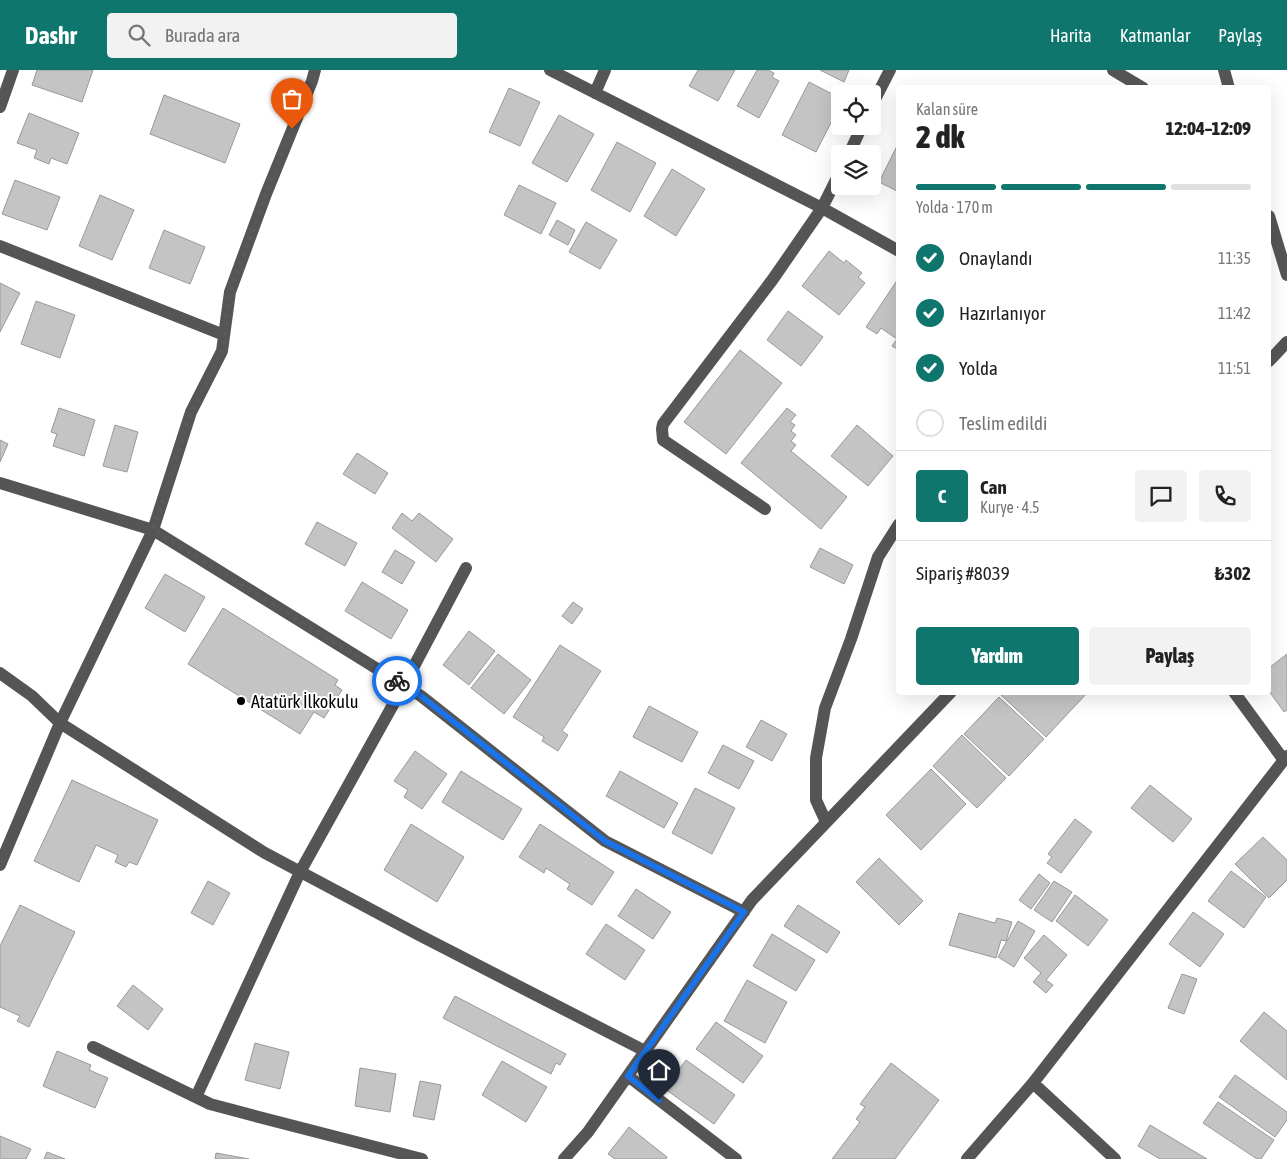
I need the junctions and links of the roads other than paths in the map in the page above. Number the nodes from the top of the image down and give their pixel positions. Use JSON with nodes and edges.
{"nodes":[{"id":1,"x":14,"y":70,"type":"edge"},
{"id":2,"x":315,"y":70,"type":"edge"},
{"id":3,"x":550,"y":70,"type":"edge"},
{"id":4,"x":605,"y":70,"type":"edge"},
{"id":5,"x":890,"y":70,"type":"edge"},
{"id":6,"x":1113,"y":70,"type":"edge"},
{"id":7,"x":1224,"y":70,"type":"edge"},
{"id":8,"x":1138,"y":85,"type":"edge"},
{"id":9,"x":1228,"y":85,"type":"edge"},
{"id":10,"x":881,"y":88,"type":"edge"},
{"id":11,"x":595,"y":93,"type":"junction"},
{"id":12,"x":0,"y":107,"type":"edge"},
{"id":13,"x":831,"y":190,"type":"edge"},
{"id":14,"x":822,"y":208,"type":"junction"},
{"id":15,"x":1271,"y":222,"type":"edge"},
{"id":16,"x":0,"y":246,"type":"edge"},
{"id":17,"x":896,"y":249,"type":"edge"},
{"id":18,"x":1287,"y":274,"type":"edge"},
{"id":19,"x":224,"y":335,"type":"junction"},
{"id":20,"x":1287,"y":342,"type":"edge"},
{"id":21,"x":1271,"y":359,"type":"edge"},
{"id":22,"x":0,"y":483,"type":"edge"},
{"id":23,"x":765,"y":509,"type":"dead end"},
{"id":24,"x":896,"y":529,"type":"edge"},
{"id":25,"x":153,"y":530,"type":"junction"},
{"id":26,"x":466,"y":568,"type":"dead end"},
{"id":27,"x":0,"y":673,"type":"edge"},
{"id":28,"x":404,"y":685,"type":"junction"},
{"id":29,"x":948,"y":695,"type":"edge"},
{"id":30,"x":1236,"y":695,"type":"edge"},
{"id":31,"x":60,"y":723,"type":"junction"},
{"id":32,"x":1285,"y":758,"type":"edge"},
{"id":33,"x":826,"y":822,"type":"junction"},
{"id":34,"x":0,"y":865,"type":"edge"},
{"id":35,"x":300,"y":872,"type":"junction"},
{"id":36,"x":744,"y":912,"type":"junction"},
{"id":37,"x":94,"y":1047,"type":"dead end"},
{"id":38,"x":645,"y":1052,"type":"junction"},
{"id":39,"x":628,"y":1076,"type":"junction"},
{"id":40,"x":1033,"y":1083,"type":"junction"},
{"id":41,"x":196,"y":1097,"type":"junction"},
{"id":42,"x":422,"y":1159,"type":"edge"},
{"id":43,"x":564,"y":1159,"type":"edge"},
{"id":44,"x":736,"y":1159,"type":"edge"},
{"id":45,"x":967,"y":1159,"type":"edge"},
{"id":46,"x":1115,"y":1159,"type":"edge"}],
"edges":[{"from":1,"to":12,"type":"street"},
{"from":2,"to":19,"type":"street"},
{"from":3,"to":11,"type":"street"},
{"from":4,"to":11,"type":"street"},
{"from":5,"to":10,"type":"street"},
{"from":6,"to":8,"type":"street"},
{"from":7,"to":9,"type":"street"},
{"from":11,"to":14,"type":"street"},
{"from":13,"to":14,"type":"street"},
{"from":14,"to":17,"type":"street"},
{"from":14,"to":23,"type":"street"},
{"from":15,"to":18,"type":"street"},
{"from":16,"to":19,"type":"street"},
{"from":19,"to":25,"type":"street"},
{"from":20,"to":21,"type":"street"},
{"from":22,"to":25,"type":"street"},
{"from":24,"to":33,"type":"street"},
{"from":25,"to":28,"type":"street"},
{"from":25,"to":31,"type":"street"},
{"from":26,"to":28,"type":"street"},
{"from":27,"to":31,"type":"street"},
{"from":28,"to":35,"type":"street"},
{"from":28,"to":36,"type":"street"},
{"from":29,"to":33,"type":"street"},
{"from":30,"to":32,"type":"street"},
{"from":31,"to":34,"type":"street"},
{"from":31,"to":35,"type":"street"},
{"from":32,"to":40,"type":"street"},
{"from":33,"to":36,"type":"street"},
{"from":35,"to":38,"type":"street"},
{"from":35,"to":41,"type":"street"},
{"from":36,"to":38,"type":"street"},
{"from":37,"to":41,"type":"street"},
{"from":38,"to":39,"type":"street"},
{"from":39,"to":43,"type":"street"},
{"from":39,"to":44,"type":"street"},
{"from":40,"to":45,"type":"street"},
{"from":40,"to":46,"type":"street"},
{"from":41,"to":42,"type":"street"}]}
